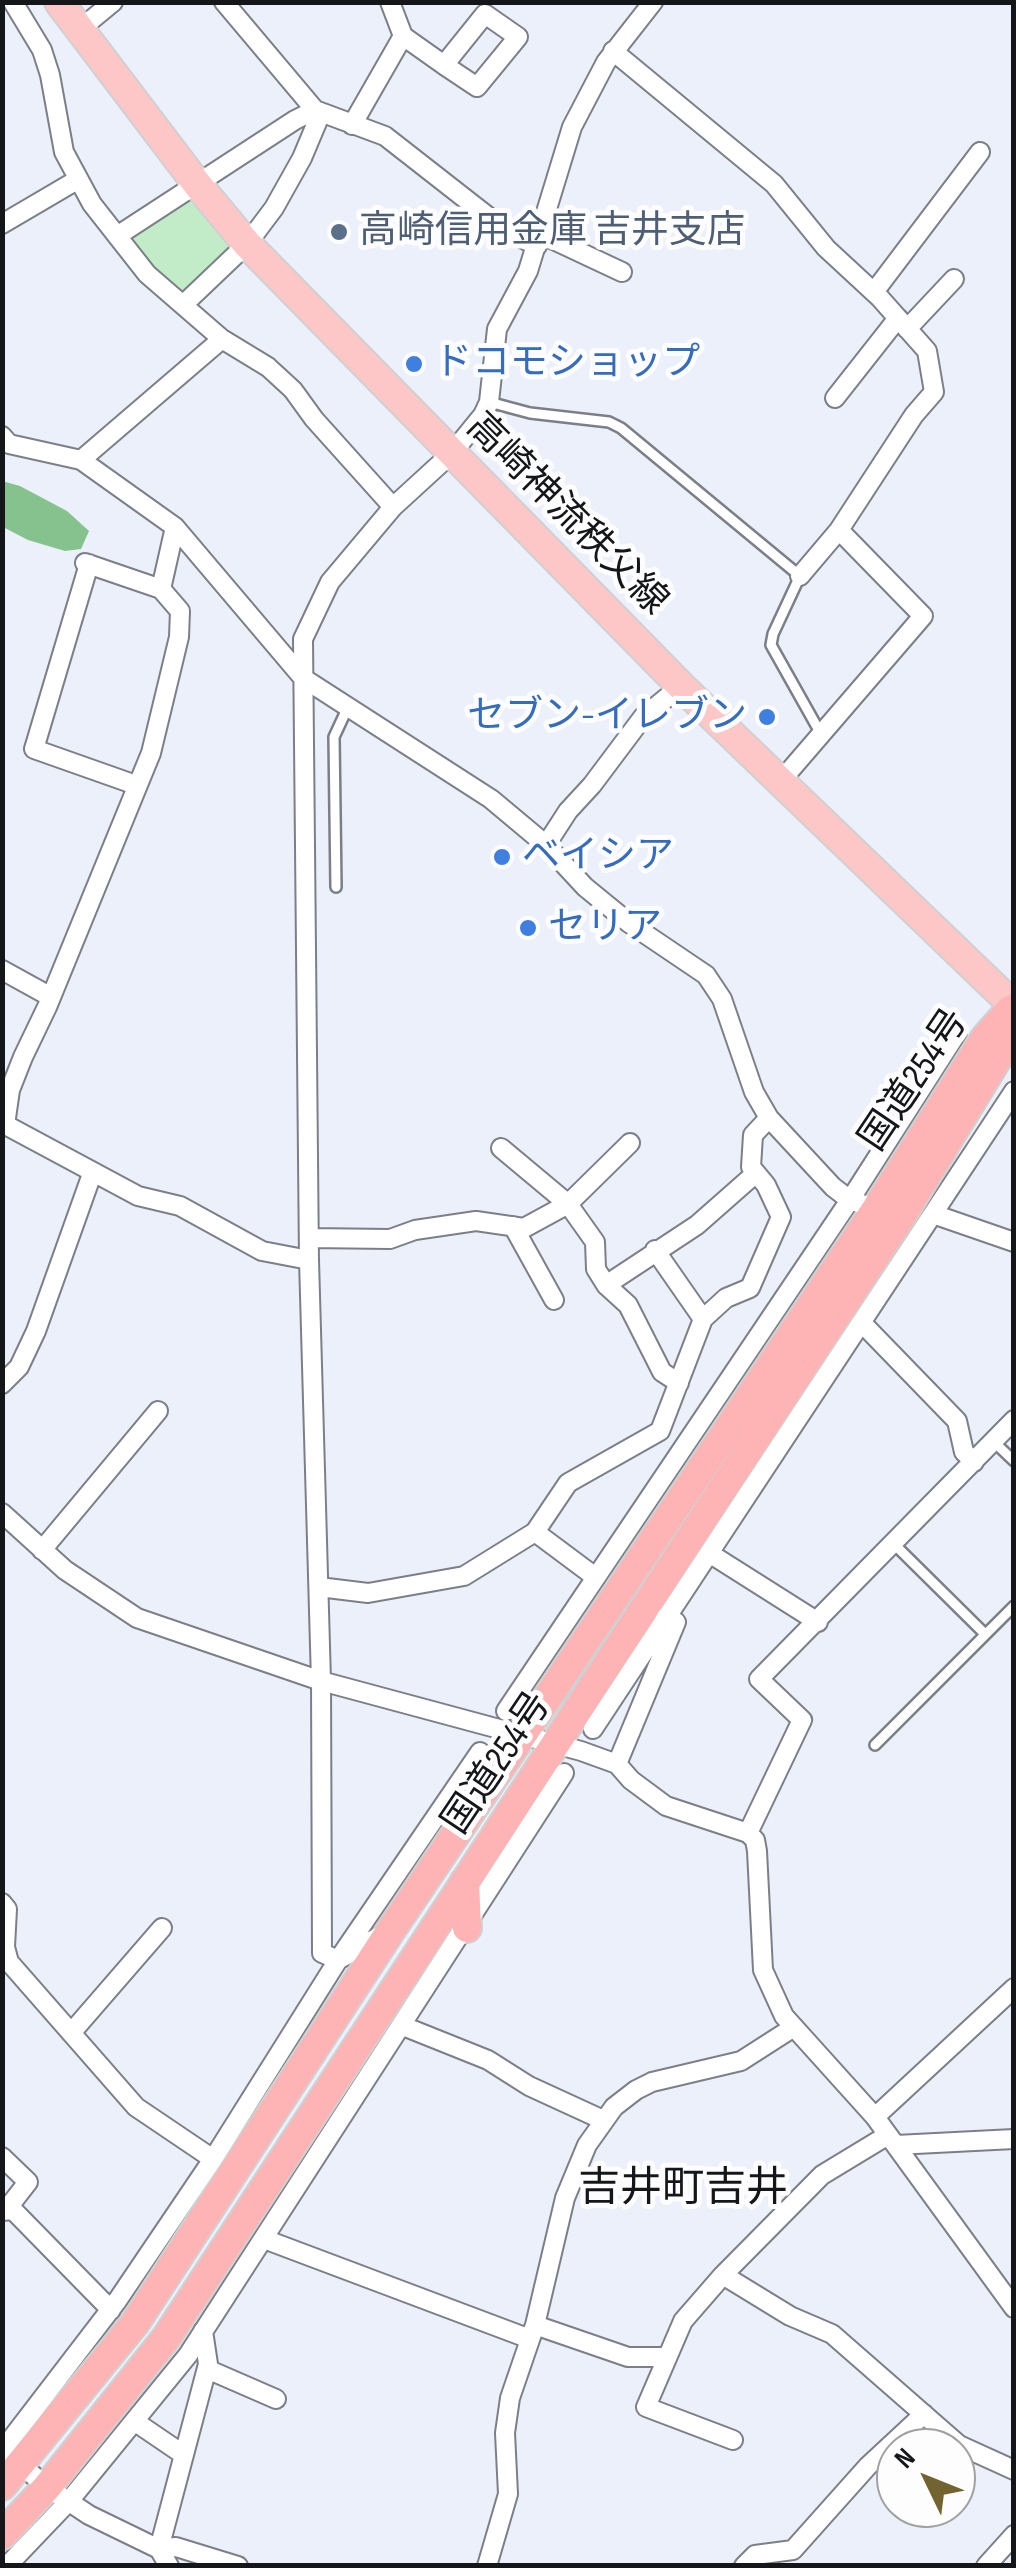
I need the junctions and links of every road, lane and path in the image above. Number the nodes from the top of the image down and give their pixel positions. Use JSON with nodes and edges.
{"nodes":[{"id":1,"x":11,"y":2,"type":"edge"},
{"id":2,"x":58,"y":2,"type":"edge"},
{"id":3,"x":113,"y":2,"type":"edge"},
{"id":4,"x":224,"y":2,"type":"edge"},
{"id":5,"x":390,"y":2,"type":"edge"},
{"id":6,"x":653,"y":2,"type":"edge"},
{"id":7,"x":2,"y":6,"type":"edge"},
{"id":8,"x":79,"y":30,"type":"junction"},
{"id":9,"x":404,"y":36,"type":"junction"},
{"id":10,"x":613,"y":51,"type":"junction"},
{"id":11,"x":444,"y":64,"type":"dead end"},
{"id":12,"x":315,"y":110,"type":"junction"},
{"id":13,"x":352,"y":125,"type":"junction"},
{"id":14,"x":980,"y":152,"type":"dead end"},
{"id":15,"x":77,"y":180,"type":"junction"},
{"id":16,"x":197,"y":184,"type":"junction"},
{"id":17,"x":2,"y":224,"type":"edge"},
{"id":18,"x":117,"y":236,"type":"junction"},
{"id":19,"x":539,"y":240,"type":"junction"},
{"id":20,"x":246,"y":244,"type":"junction"},
{"id":21,"x":622,"y":272,"type":"dead end"},
{"id":22,"x":954,"y":279,"type":"dead end"},
{"id":23,"x":874,"y":292,"type":"junction"},
{"id":24,"x":184,"y":304,"type":"junction"},
{"id":25,"x":903,"y":324,"type":"junction"},
{"id":26,"x":222,"y":339,"type":"junction"},
{"id":27,"x":836,"y":398,"type":"dead end"},
{"id":28,"x":489,"y":402,"type":"junction"},
{"id":29,"x":5,"y":444,"type":"edge"},
{"id":30,"x":452,"y":453,"type":"junction"},
{"id":31,"x":81,"y":460,"type":"junction"},
{"id":32,"x":393,"y":508,"type":"junction"},
{"id":33,"x":174,"y":527,"type":"junction"},
{"id":34,"x":839,"y":530,"type":"junction"},
{"id":35,"x":800,"y":576,"type":"junction"},
{"id":36,"x":161,"y":588,"type":"junction"},
{"id":37,"x":303,"y":678,"type":"junction"},
{"id":38,"x":682,"y":686,"type":"junction"},
{"id":39,"x":347,"y":709,"type":"junction"},
{"id":40,"x":822,"y":736,"type":"junction"},
{"id":41,"x":780,"y":782,"type":"junction"},
{"id":42,"x":136,"y":785,"type":"junction"},
{"id":43,"x":546,"y":845,"type":"junction"},
{"id":44,"x":336,"y":886,"type":"dead end"},
{"id":45,"x":2,"y":970,"type":"edge"},
{"id":46,"x":52,"y":997,"type":"junction"},
{"id":47,"x":1013,"y":1007,"type":"edge"},
{"id":48,"x":957,"y":1032,"type":"dead end"},
{"id":49,"x":1014,"y":1091,"type":"edge"},
{"id":50,"x":769,"y":1118,"type":"junction"},
{"id":51,"x":5,"y":1128,"type":"edge"},
{"id":52,"x":630,"y":1143,"type":"dead end"},
{"id":53,"x":501,"y":1148,"type":"dead end"},
{"id":54,"x":756,"y":1173,"type":"junction"},
{"id":55,"x":92,"y":1174,"type":"junction"},
{"id":56,"x":922,"y":1184,"type":"junction"},
{"id":57,"x":568,"y":1204,"type":"junction"},
{"id":58,"x":863,"y":1204,"type":"junction"},
{"id":59,"x":933,"y":1214,"type":"junction"},
{"id":60,"x":513,"y":1226,"type":"junction"},
{"id":61,"x":919,"y":1236,"type":"junction"},
{"id":62,"x":310,"y":1238,"type":"junction"},
{"id":63,"x":1014,"y":1242,"type":"edge"},
{"id":64,"x":655,"y":1250,"type":"junction"},
{"id":65,"x":309,"y":1260,"type":"junction"},
{"id":66,"x":606,"y":1285,"type":"junction"},
{"id":67,"x":554,"y":1300,"type":"dead end"},
{"id":68,"x":703,"y":1320,"type":"junction"},
{"id":69,"x":862,"y":1323,"type":"junction"},
{"id":70,"x":679,"y":1383,"type":"junction"},
{"id":71,"x":2,"y":1384,"type":"edge"},
{"id":72,"x":158,"y":1410,"type":"dead end"},
{"id":73,"x":1014,"y":1420,"type":"edge"},
{"id":74,"x":994,"y":1441,"type":"junction"},
{"id":75,"x":1014,"y":1461,"type":"edge"},
{"id":76,"x":974,"y":1462,"type":"junction"},
{"id":77,"x":2,"y":1513,"type":"edge"},
{"id":78,"x":535,"y":1532,"type":"junction"},
{"id":79,"x":894,"y":1544,"type":"junction"},
{"id":80,"x":42,"y":1550,"type":"junction"},
{"id":81,"x":711,"y":1550,"type":"junction"},
{"id":82,"x":597,"y":1572,"type":"junction"},
{"id":83,"x":666,"y":1573,"type":"junction"},
{"id":84,"x":319,"y":1587,"type":"junction"},
{"id":85,"x":1014,"y":1606,"type":"edge"},
{"id":86,"x":666,"y":1617,"type":"junction"},
{"id":87,"x":818,"y":1622,"type":"junction"},
{"id":88,"x":590,"y":1632,"type":"junction"},
{"id":89,"x":985,"y":1634,"type":"junction"},
{"id":90,"x":322,"y":1681,"type":"junction"},
{"id":91,"x":506,"y":1710,"type":"dead end"},
{"id":92,"x":592,"y":1729,"type":"dead end"},
{"id":93,"x":522,"y":1736,"type":"junction"},
{"id":94,"x":876,"y":1745,"type":"dead end"},
{"id":95,"x":556,"y":1746,"type":"junction"},
{"id":96,"x":480,"y":1752,"type":"dead end"},
{"id":97,"x":617,"y":1764,"type":"junction"},
{"id":98,"x":564,"y":1773,"type":"dead end"},
{"id":99,"x":748,"y":1833,"type":"junction"},
{"id":100,"x":465,"y":1881,"type":"junction"},
{"id":101,"x":2,"y":1903,"type":"edge"},
{"id":102,"x":162,"y":1928,"type":"dead end"},
{"id":103,"x":467,"y":1928,"type":"junction"},
{"id":104,"x":391,"y":1930,"type":"junction"},
{"id":105,"x":338,"y":1960,"type":"junction"},
{"id":106,"x":1014,"y":1988,"type":"edge"},
{"id":107,"x":403,"y":2026,"type":"junction"},
{"id":108,"x":794,"y":2026,"type":"junction"},
{"id":109,"x":71,"y":2033,"type":"junction"},
{"id":110,"x":874,"y":2117,"type":"junction"},
{"id":111,"x":603,"y":2120,"type":"junction"},
{"id":112,"x":1014,"y":2139,"type":"edge"},
{"id":113,"x":892,"y":2140,"type":"junction"},
{"id":114,"x":2,"y":2157,"type":"edge"},
{"id":115,"x":213,"y":2159,"type":"junction"},
{"id":116,"x":5,"y":2210,"type":"edge"},
{"id":117,"x":264,"y":2239,"type":"junction"},
{"id":118,"x":722,"y":2276,"type":"junction"},
{"id":119,"x":114,"y":2306,"type":"junction"},
{"id":120,"x":1014,"y":2308,"type":"edge"},
{"id":121,"x":203,"y":2330,"type":"junction"},
{"id":122,"x":532,"y":2332,"type":"junction"},
{"id":123,"x":188,"y":2354,"type":"junction"},
{"id":124,"x":108,"y":2357,"type":"junction"},
{"id":125,"x":665,"y":2357,"type":"junction"},
{"id":126,"x":207,"y":2367,"type":"junction"},
{"id":127,"x":276,"y":2399,"type":"dead end"},
{"id":128,"x":924,"y":2414,"type":"junction"},
{"id":129,"x":134,"y":2422,"type":"junction"},
{"id":130,"x":733,"y":2440,"type":"dead end"},
{"id":131,"x":184,"y":2455,"type":"junction"},
{"id":132,"x":6,"y":2460,"type":"edge"},
{"id":133,"x":1014,"y":2470,"type":"edge"},
{"id":134,"x":58,"y":2494,"type":"junction"},
{"id":135,"x":2,"y":2535,"type":"edge"},
{"id":136,"x":1014,"y":2536,"type":"edge"},
{"id":137,"x":164,"y":2557,"type":"edge"},
{"id":138,"x":7,"y":2566,"type":"edge"},
{"id":139,"x":238,"y":2566,"type":"edge"},
{"id":140,"x":487,"y":2566,"type":"edge"},
{"id":141,"x":744,"y":2566,"type":"edge"},
{"id":142,"x":986,"y":2566,"type":"edge"}],
"edges":[{"from":1,"to":7,"type":"street"},
{"from":1,"to":15,"type":"street"},
{"from":2,"to":8,"type":"main road","name":"高崎神流秩父線"},
{"from":3,"to":8,"type":"street"},
{"from":4,"to":12,"type":"street"},
{"from":5,"to":9,"type":"street"},
{"from":6,"to":10,"type":"street"},
{"from":8,"to":16,"type":"main road","name":"高崎神流秩父線"},
{"from":9,"to":11,"type":"street"},
{"from":9,"to":13,"type":"street"},
{"from":10,"to":19,"type":"street"},
{"from":10,"to":23,"type":"street"},
{"from":12,"to":13,"type":"street"},
{"from":12,"to":16,"type":"street"},
{"from":12,"to":20,"type":"street"},
{"from":13,"to":19,"type":"street"},
{"from":14,"to":23,"type":"street"},
{"from":15,"to":17,"type":"street"},
{"from":15,"to":18,"type":"street"},
{"from":16,"to":18,"type":"street"},
{"from":16,"to":20,"type":"main road","name":"高崎神流秩父線"},
{"from":18,"to":24,"type":"street"},
{"from":19,"to":21,"type":"street"},
{"from":19,"to":28,"type":"street"},
{"from":20,"to":24,"type":"street"},
{"from":20,"to":30,"type":"main road","name":"高崎神流秩父線"},
{"from":22,"to":25,"type":"street"},
{"from":23,"to":25,"type":"street"},
{"from":24,"to":26,"type":"street"},
{"from":25,"to":27,"type":"street"},
{"from":25,"to":34,"type":"street"},
{"from":26,"to":31,"type":"street"},
{"from":26,"to":32,"type":"street"},
{"from":28,"to":30,"type":"street"},
{"from":28,"to":35,"type":"lane"},
{"from":29,"to":31,"type":"street"},
{"from":30,"to":32,"type":"street"},
{"from":30,"to":38,"type":"main road","name":"高崎神流秩父線"},
{"from":31,"to":33,"type":"street"},
{"from":32,"to":37,"type":"street"},
{"from":33,"to":36,"type":"street"},
{"from":33,"to":37,"type":"street"},
{"from":34,"to":35,"type":"street"},
{"from":34,"to":40,"type":"street"},
{"from":35,"to":40,"type":"lane"},
{"from":36,"to":42,"type":"street"},
{"from":36,"to":42,"type":"street"},
{"from":37,"to":39,"type":"street"},
{"from":37,"to":62,"type":"street"},
{"from":38,"to":41,"type":"main road","name":"高崎神流秩父線"},
{"from":38,"to":43,"type":"street"},
{"from":39,"to":43,"type":"street"},
{"from":39,"to":44,"type":"lane"},
{"from":40,"to":41,"type":"street"},
{"from":41,"to":47,"type":"main road","name":"高崎神流秩父線"},
{"from":42,"to":46,"type":"street"},
{"from":43,"to":50,"type":"street"},
{"from":45,"to":46,"type":"street"},
{"from":46,"to":51,"type":"street"},
{"from":47,"to":56,"type":"highway","name":"国道254号"},
{"from":47,"to":58,"type":"highway","name":"国道254号"},
{"from":48,"to":58,"type":"street"},
{"from":49,"to":59,"type":"street"},
{"from":50,"to":54,"type":"street"},
{"from":50,"to":58,"type":"street"},
{"from":51,"to":55,"type":"street"},
{"from":52,"to":57,"type":"street"},
{"from":53,"to":57,"type":"street"},
{"from":54,"to":64,"type":"street"},
{"from":54,"to":68,"type":"street"},
{"from":55,"to":65,"type":"street"},
{"from":55,"to":71,"type":"street"},
{"from":56,"to":61,"type":"street"},
{"from":56,"to":83,"type":"highway","name":"国道254号"},
{"from":57,"to":60,"type":"street"},
{"from":57,"to":66,"type":"street"},
{"from":58,"to":82,"type":"street"},
{"from":58,"to":88,"type":"highway","name":"国道254号"},
{"from":59,"to":61,"type":"street"},
{"from":59,"to":63,"type":"street"},
{"from":60,"to":62,"type":"street"},
{"from":60,"to":67,"type":"street"},
{"from":61,"to":69,"type":"street"},
{"from":62,"to":65,"type":"street"},
{"from":64,"to":66,"type":"street"},
{"from":64,"to":68,"type":"street"},
{"from":65,"to":84,"type":"street"},
{"from":66,"to":70,"type":"street"},
{"from":68,"to":70,"type":"street"},
{"from":69,"to":76,"type":"street"},
{"from":69,"to":81,"type":"street"},
{"from":70,"to":78,"type":"street"},
{"from":72,"to":80,"type":"street"},
{"from":73,"to":74,"type":"street"},
{"from":74,"to":75,"type":"lane"},
{"from":74,"to":76,"type":"street"},
{"from":76,"to":79,"type":"street"},
{"from":77,"to":80,"type":"street"},
{"from":78,"to":82,"type":"street"},
{"from":78,"to":84,"type":"street"},
{"from":79,"to":87,"type":"street"},
{"from":79,"to":89,"type":"lane"},
{"from":80,"to":90,"type":"street"},
{"from":81,"to":83,"type":"street"},
{"from":81,"to":86,"type":"street"},
{"from":81,"to":87,"type":"street"},
{"from":82,"to":88,"type":"street"},
{"from":82,"to":91,"type":"street"},
{"from":83,"to":95,"type":"highway","name":"国道254号"},
{"from":84,"to":90,"type":"street"},
{"from":85,"to":89,"type":"lane"},
{"from":86,"to":92,"type":"street"},
{"from":86,"to":97,"type":"street"},
{"from":87,"to":99,"type":"street"},
{"from":88,"to":93,"type":"highway","name":"国道254号"},
{"from":89,"to":94,"type":"lane"},
{"from":90,"to":93,"type":"street"},
{"from":90,"to":105,"type":"street"},
{"from":93,"to":95,"type":"street"},
{"from":93,"to":104,"type":"highway","name":"国道254号"},
{"from":95,"to":97,"type":"street"},
{"from":95,"to":100,"type":"highway","name":"国道254号"},
{"from":96,"to":105,"type":"street"},
{"from":97,"to":99,"type":"street"},
{"from":98,"to":103,"type":"street"},
{"from":99,"to":108,"type":"street"},
{"from":100,"to":103,"type":"highway"},
{"from":100,"to":134,"type":"highway","name":"国道254号"},
{"from":101,"to":109,"type":"street"},
{"from":102,"to":109,"type":"street"},
{"from":103,"to":107,"type":"street"},
{"from":104,"to":105,"type":"street"},
{"from":104,"to":124,"type":"highway","name":"国道254号"},
{"from":105,"to":115,"type":"street"},
{"from":106,"to":110,"type":"street"},
{"from":107,"to":111,"type":"street"},
{"from":107,"to":117,"type":"street"},
{"from":108,"to":110,"type":"street"},
{"from":108,"to":111,"type":"street"},
{"from":109,"to":115,"type":"street"},
{"from":110,"to":113,"type":"street"},
{"from":111,"to":122,"type":"street"},
{"from":112,"to":113,"type":"street"},
{"from":113,"to":118,"type":"street"},
{"from":113,"to":120,"type":"street"},
{"from":114,"to":116,"type":"street"},
{"from":115,"to":119,"type":"street"},
{"from":116,"to":119,"type":"street"},
{"from":117,"to":121,"type":"street"},
{"from":117,"to":122,"type":"street"},
{"from":118,"to":125,"type":"street"},
{"from":118,"to":128,"type":"street"},
{"from":119,"to":124,"type":"street"},
{"from":119,"to":132,"type":"street"},
{"from":121,"to":123,"type":"street"},
{"from":121,"to":126,"type":"street"},
{"from":122,"to":125,"type":"street"},
{"from":122,"to":140,"type":"street"},
{"from":123,"to":126,"type":"street"},
{"from":123,"to":129,"type":"street"},
{"from":124,"to":132,"type":"highway","name":"国道254号"},
{"from":125,"to":130,"type":"street"},
{"from":126,"to":127,"type":"street"},
{"from":126,"to":131,"type":"street"},
{"from":128,"to":133,"type":"street"},
{"from":128,"to":141,"type":"street"},
{"from":129,"to":131,"type":"street"},
{"from":129,"to":134,"type":"street"},
{"from":131,"to":137,"type":"street"},
{"from":132,"to":134,"type":"street"},
{"from":134,"to":135,"type":"highway","name":"国道254号"},
{"from":134,"to":137,"type":"street"},
{"from":134,"to":138,"type":"street"},
{"from":136,"to":142,"type":"street"},
{"from":137,"to":139,"type":"street"}]}
